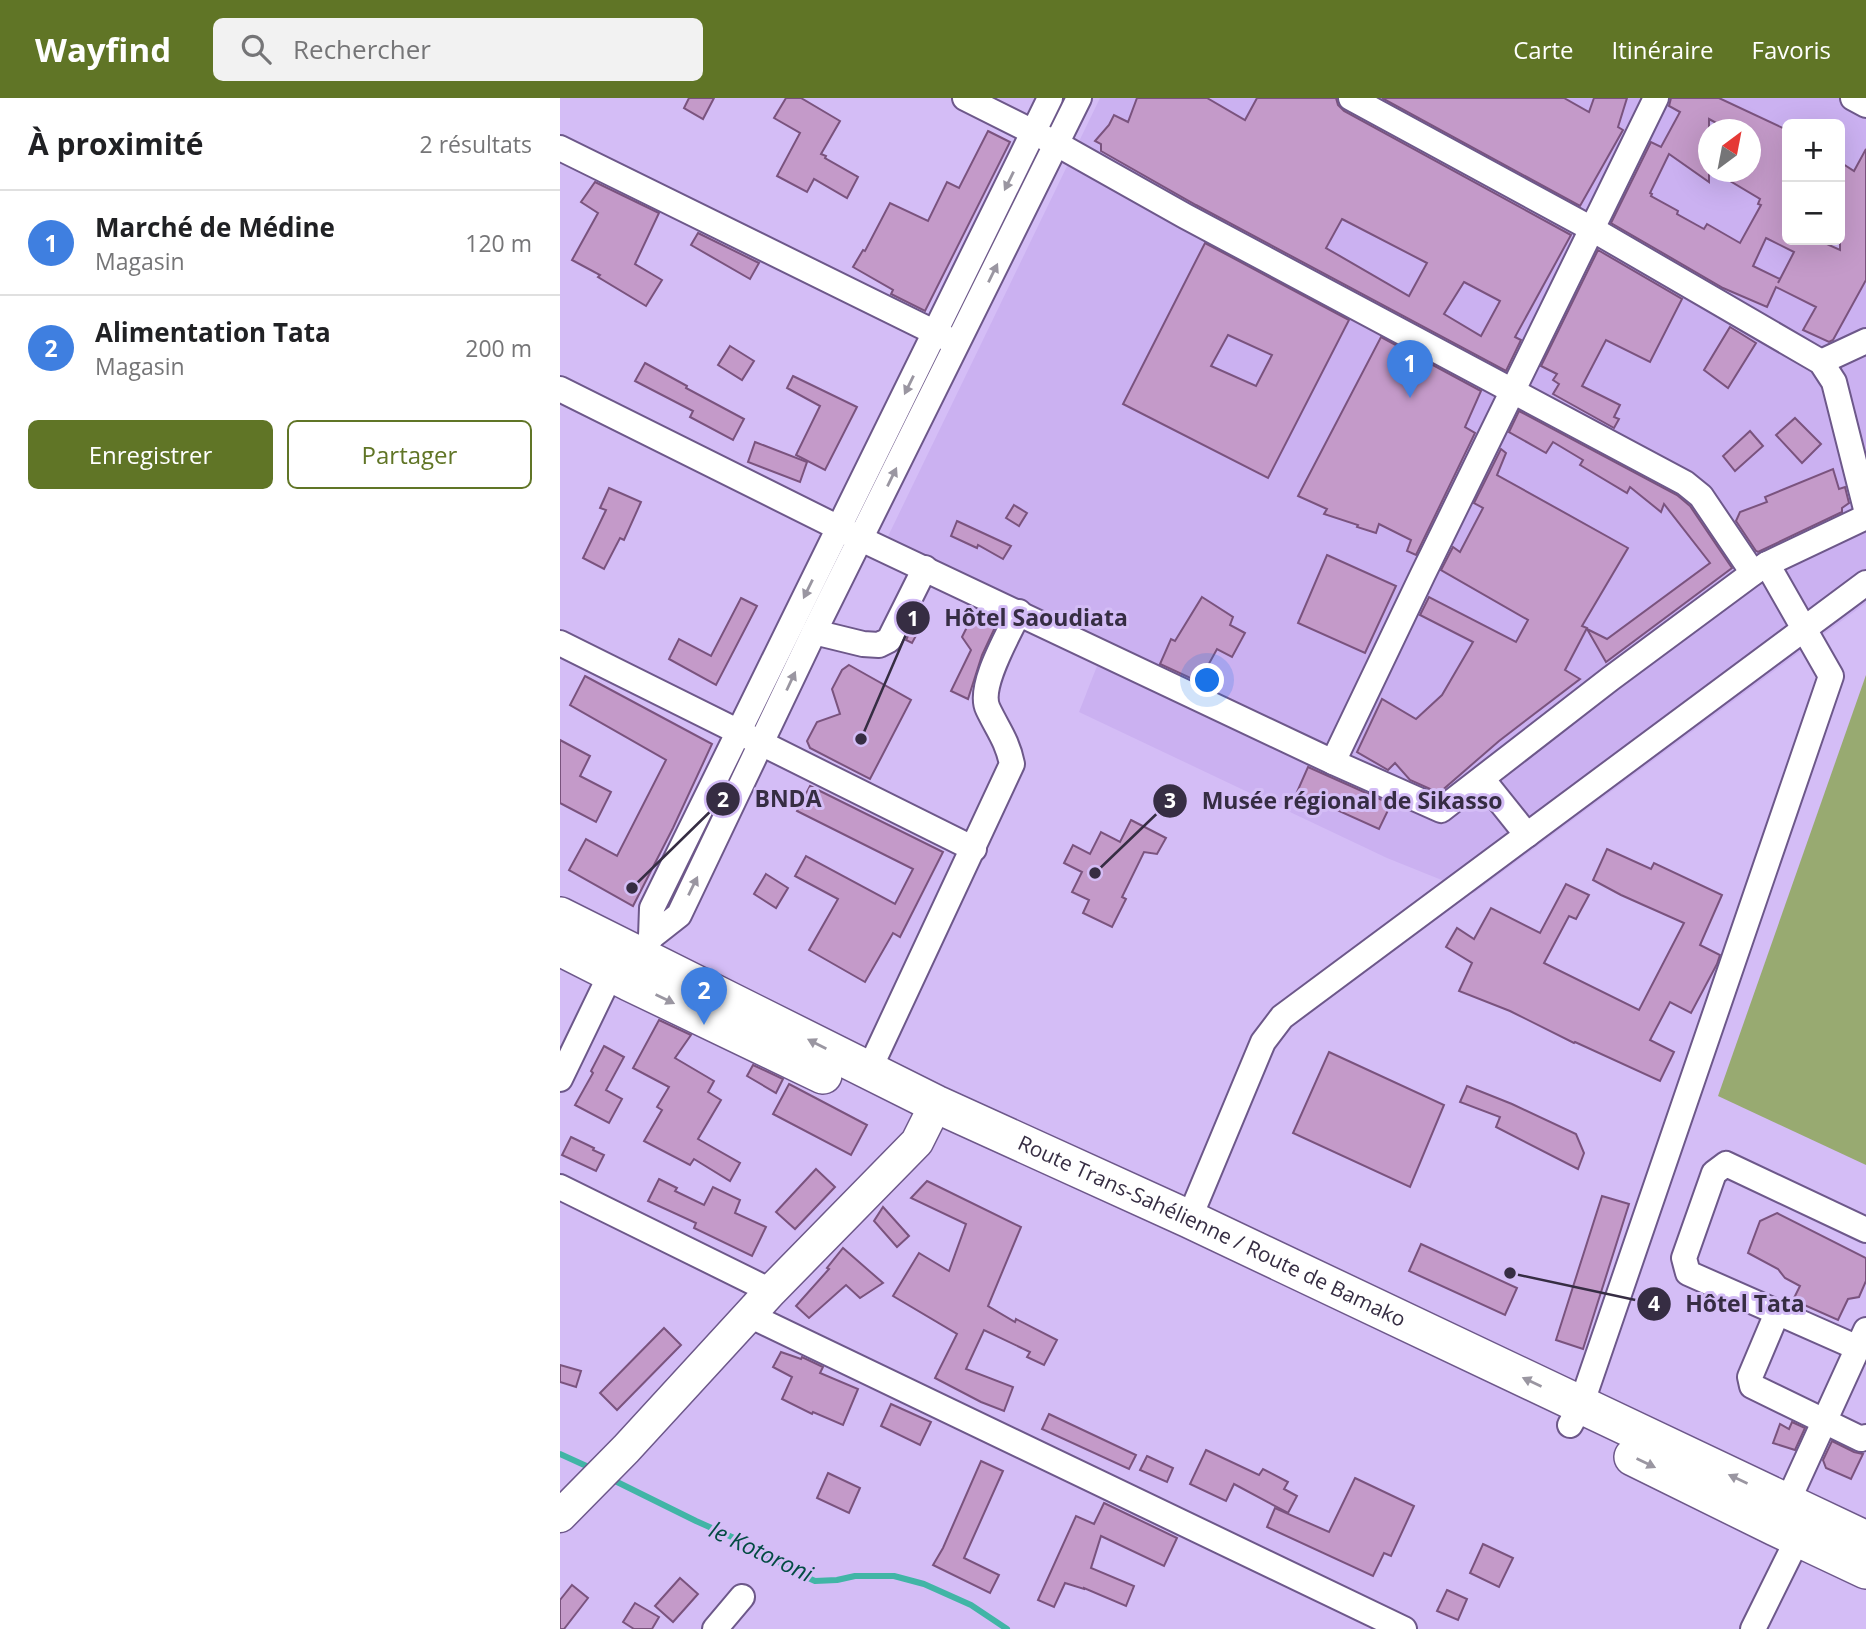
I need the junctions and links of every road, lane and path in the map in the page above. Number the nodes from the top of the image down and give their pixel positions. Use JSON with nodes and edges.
{"nodes":[{"id":1,"x":965,"y":98,"type":"edge"},
{"id":2,"x":1051,"y":98,"type":"edge"},
{"id":3,"x":1079,"y":98,"type":"edge"},
{"id":4,"x":1351,"y":98,"type":"edge"},
{"id":5,"x":1656,"y":98,"type":"edge"},
{"id":6,"x":1853,"y":98,"type":"edge"},
{"id":7,"x":1866,"y":105,"type":"edge"},
{"id":8,"x":1033,"y":133,"type":"junction"},
{"id":9,"x":1057,"y":144,"type":"junction"},
{"id":10,"x":560,"y":148,"type":"edge"},
{"id":11,"x":1592,"y":229,"type":"junction"},
{"id":12,"x":935,"y":333,"type":"junction"},
{"id":13,"x":1866,"y":341,"type":"edge"},
{"id":14,"x":958,"y":344,"type":"junction"},
{"id":15,"x":1821,"y":362,"type":"junction"},
{"id":16,"x":560,"y":389,"type":"edge"},
{"id":17,"x":1512,"y":392,"type":"junction"},
{"id":18,"x":1866,"y":509,"type":"edge"},
{"id":19,"x":1866,"y":517,"type":"edge"},
{"id":20,"x":838,"y":527,"type":"junction"},
{"id":21,"x":861,"y":539,"type":"junction"},
{"id":22,"x":925,"y":568,"type":"junction"},
{"id":23,"x":1760,"y":569,"type":"junction"},
{"id":24,"x":1866,"y":583,"type":"edge"},
{"id":25,"x":1019,"y":612,"type":"junction"},
{"id":26,"x":1804,"y":629,"type":"junction"},
{"id":27,"x":814,"y":632,"type":"junction"},
{"id":28,"x":560,"y":643,"type":"edge"},
{"id":29,"x":738,"y":733,"type":"junction"},
{"id":30,"x":762,"y":744,"type":"junction"},
{"id":31,"x":1333,"y":762,"type":"junction"},
{"id":32,"x":1482,"y":780,"type":"junction"},
{"id":33,"x":1527,"y":835,"type":"junction"},
{"id":34,"x":974,"y":849,"type":"junction"},
{"id":35,"x":560,"y":915,"type":"edge"},
{"id":36,"x":560,"y":947,"type":"edge"},
{"id":37,"x":631,"y":959,"type":"junction"},
{"id":38,"x":869,"y":1070,"type":"junction"},
{"id":39,"x":560,"y":1079,"type":"edge"},
{"id":40,"x":931,"y":1114,"type":"junction"},
{"id":41,"x":560,"y":1187,"type":"edge"},
{"id":42,"x":1189,"y":1219,"type":"junction"},
{"id":43,"x":1866,"y":1230,"type":"edge"},
{"id":44,"x":771,"y":1291,"type":"junction"},
{"id":45,"x":1777,"y":1312,"type":"junction"},
{"id":46,"x":749,"y":1315,"type":"junction"},
{"id":47,"x":1862,"y":1339,"type":"edge"},
{"id":48,"x":1854,"y":1381,"type":"edge"},
{"id":49,"x":1575,"y":1415,"type":"junction"},
{"id":50,"x":1825,"y":1421,"type":"junction"},
{"id":51,"x":1866,"y":1437,"type":"edge"},
{"id":52,"x":560,"y":1516,"type":"edge"},
{"id":53,"x":1793,"y":1520,"type":"junction"},
{"id":54,"x":1866,"y":1540,"type":"edge"},
{"id":55,"x":1866,"y":1570,"type":"edge"},
{"id":56,"x":742,"y":1597,"type":"dead end"},
{"id":57,"x":715,"y":1629,"type":"edge"},
{"id":58,"x":1404,"y":1629,"type":"edge"},
{"id":59,"x":1753,"y":1629,"type":"edge"}],
"edges":[{"from":1,"to":8,"type":"street"},
{"from":2,"to":8,"type":"street"},
{"from":3,"to":9,"type":"street"},
{"from":4,"to":11,"type":"street"},
{"from":5,"to":11,"type":"street"},
{"from":6,"to":7,"type":"street"},
{"from":8,"to":9,"type":"street"},
{"from":8,"to":12,"type":"street","one_way":true},
{"from":14,"to":9,"type":"street","one_way":true},
{"from":9,"to":17,"type":"street"},
{"from":10,"to":12,"type":"street"},
{"from":11,"to":15,"type":"street"},
{"from":11,"to":17,"type":"street"},
{"from":12,"to":14,"type":"street"},
{"from":12,"to":20,"type":"street","one_way":true},
{"from":13,"to":15,"type":"street"},
{"from":21,"to":14,"type":"street","one_way":true},
{"from":15,"to":18,"type":"street"},
{"from":16,"to":20,"type":"street"},
{"from":17,"to":23,"type":"street"},
{"from":17,"to":31,"type":"street"},
{"from":19,"to":23,"type":"street"},
{"from":20,"to":21,"type":"street"},
{"from":20,"to":29,"type":"street","one_way":true},
{"from":21,"to":22,"type":"street"},
{"from":21,"to":27,"type":"street"},
{"from":22,"to":25,"type":"street"},
{"from":22,"to":27,"type":"street"},
{"from":23,"to":26,"type":"street"},
{"from":23,"to":32,"type":"street"},
{"from":24,"to":26,"type":"street"},
{"from":25,"to":31,"type":"street"},
{"from":25,"to":34,"type":"street"},
{"from":26,"to":33,"type":"street"},
{"from":26,"to":49,"type":"street"},
{"from":30,"to":27,"type":"street","one_way":true},
{"from":28,"to":29,"type":"street"},
{"from":29,"to":30,"type":"street"},
{"from":29,"to":37,"type":"street"},
{"from":30,"to":34,"type":"street"},
{"from":37,"to":30,"type":"street","one_way":true},
{"from":31,"to":32,"type":"street"},
{"from":32,"to":33,"type":"street"},
{"from":33,"to":42,"type":"street"},
{"from":34,"to":38,"type":"street"},
{"from":35,"to":37,"type":"highway","name":"Route Trans-Sahélienne / Route de Bamako"},
{"from":36,"to":37,"type":"highway","name":"Route Trans-Sahélienne / Route de Bamako"},
{"from":38,"to":37,"type":"highway","name":"Route Trans-Sahélienne / Route de Bamako","one_way":true},
{"from":37,"to":39,"type":"street"},
{"from":37,"to":40,"type":"highway","name":"Route Trans-Sahélienne / Route de Bamako","one_way":true},
{"from":38,"to":40,"type":"highway","name":"Route Trans-Sahélienne / Route de Bamako"},
{"from":40,"to":42,"type":"highway","name":"Route Trans-Sahélienne / Route de Bamako"},
{"from":40,"to":44,"type":"main road"},
{"from":40,"to":49,"type":"highway","name":"Route Trans-Sahélienne / Route de Bamako"},
{"from":41,"to":44,"type":"street"},
{"from":49,"to":42,"type":"highway","name":"Route Trans-Sahélienne / Route de Bamako","one_way":true},
{"from":43,"to":45,"type":"street"},
{"from":44,"to":46,"type":"main road"},
{"from":45,"to":47,"type":"street"},
{"from":45,"to":50,"type":"street"},
{"from":46,"to":52,"type":"main road"},
{"from":46,"to":58,"type":"street"},
{"from":47,"to":48,"type":"street"},
{"from":48,"to":50,"type":"street"},
{"from":49,"to":53,"type":"highway","name":"Route Trans-Sahélienne / Route de Bamako"},
{"from":50,"to":51,"type":"street"},
{"from":50,"to":53,"type":"street"},
{"from":53,"to":54,"type":"highway","name":"Route Trans-Sahélienne / Route de Bamako"},
{"from":53,"to":55,"type":"highway","name":"Route Trans-Sahélienne / Route de Bamako"},
{"from":53,"to":59,"type":"street"},
{"from":56,"to":57,"type":"street"}]}
